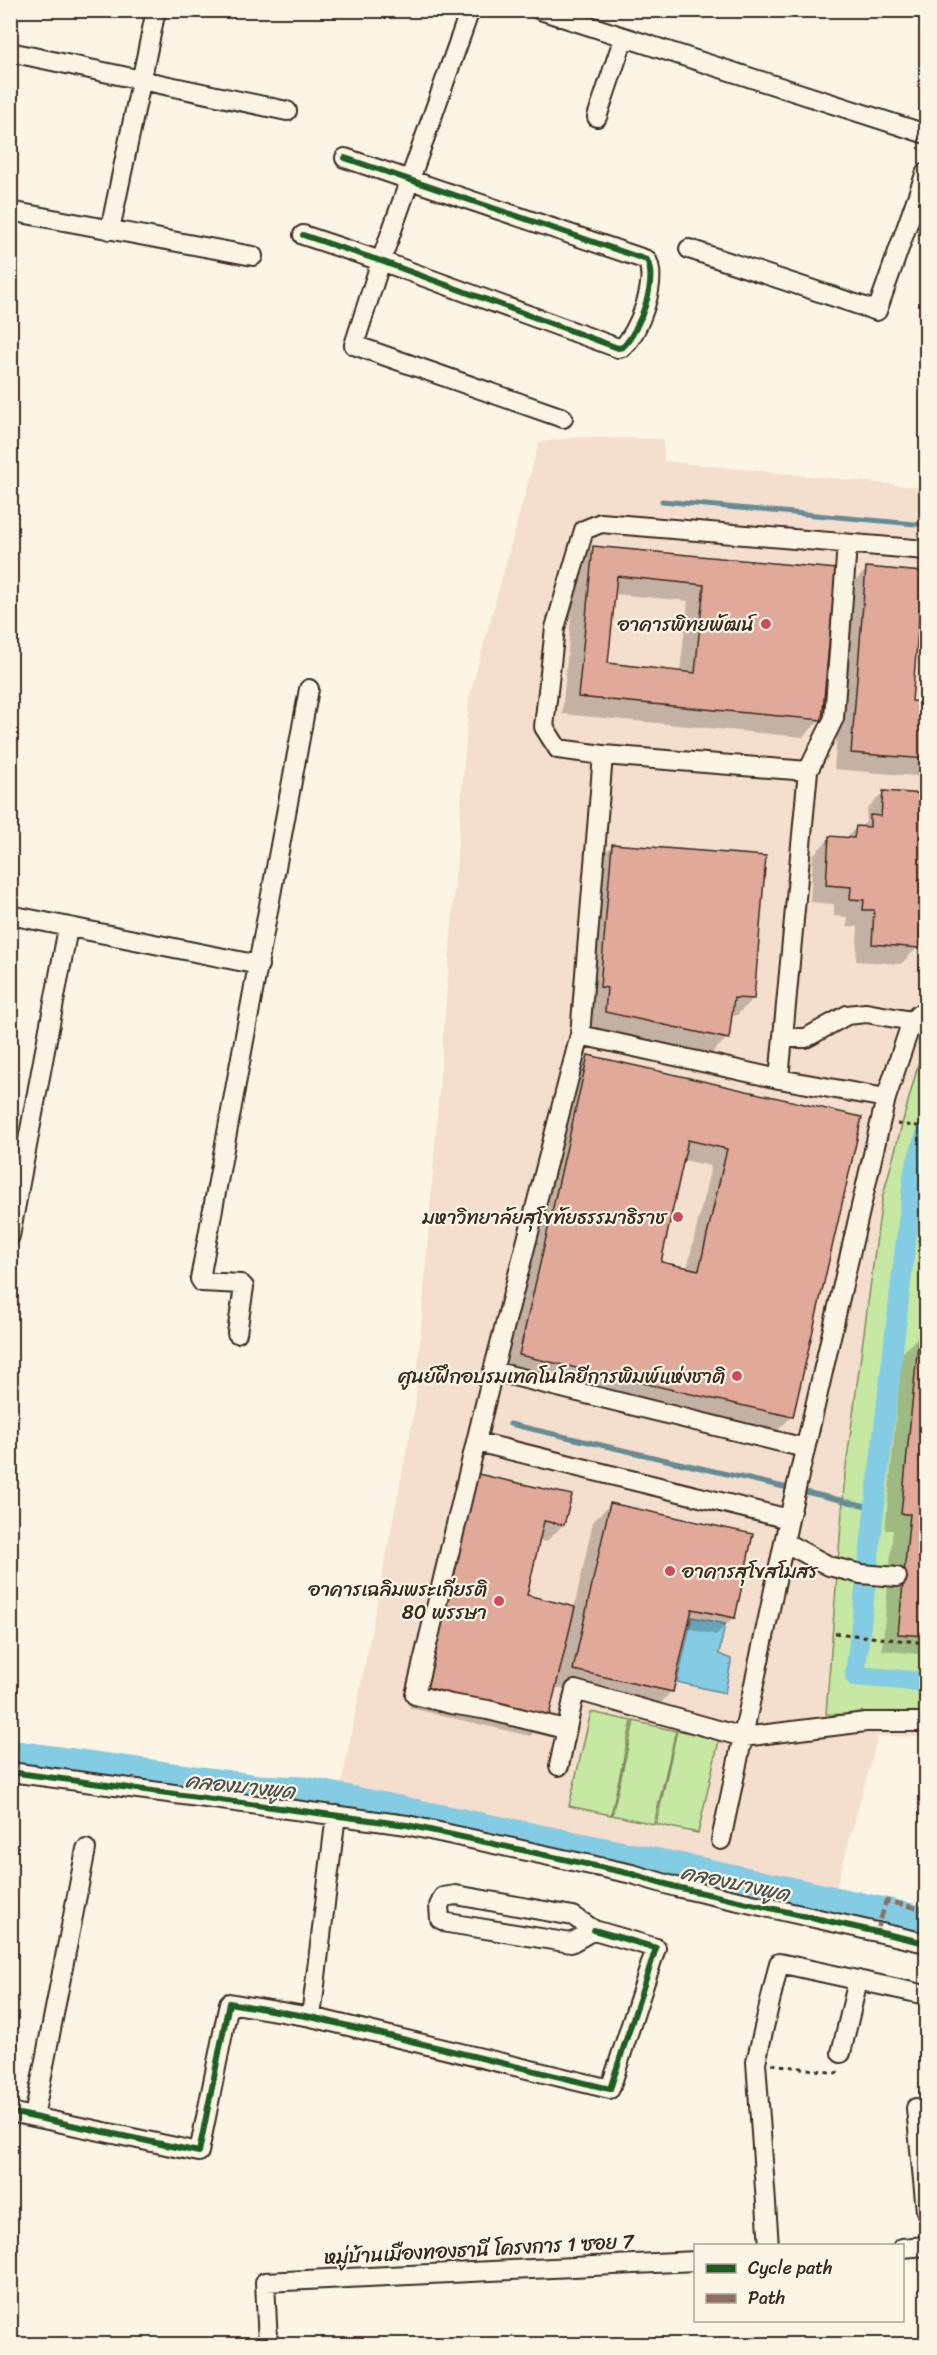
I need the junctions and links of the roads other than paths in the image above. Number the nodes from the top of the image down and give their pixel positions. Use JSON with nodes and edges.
{"nodes":[{"id":1,"x":156,"y":10,"type":"edge"},
{"id":2,"x":470,"y":10,"type":"edge"},
{"id":3,"x":540,"y":10,"type":"edge"},
{"id":4,"x":624,"y":37,"type":"junction"},
{"id":5,"x":10,"y":52,"type":"edge"},
{"id":6,"x":143,"y":79,"type":"junction"},
{"id":7,"x":287,"y":111,"type":"dead end"},
{"id":8,"x":597,"y":117,"type":"dead end"},
{"id":9,"x":927,"y":134,"type":"edge"},
{"id":10,"x":345,"y":158,"type":"dead end"},
{"id":11,"x":927,"y":172,"type":"edge"},
{"id":12,"x":410,"y":180,"type":"junction"},
{"id":13,"x":10,"y":211,"type":"edge"},
{"id":14,"x":110,"y":230,"type":"junction"},
{"id":15,"x":303,"y":235,"type":"dead end"},
{"id":16,"x":689,"y":249,"type":"dead end"},
{"id":17,"x":253,"y":256,"type":"dead end"},
{"id":18,"x":381,"y":261,"type":"junction"},
{"id":19,"x":563,"y":418,"type":"dead end"},
{"id":20,"x":847,"y":544,"type":"junction"},
{"id":21,"x":927,"y":550,"type":"edge"},
{"id":22,"x":309,"y":689,"type":"dead end"},
{"id":23,"x":603,"y":755,"type":"junction"},
{"id":24,"x":808,"y":771,"type":"junction"},
{"id":25,"x":10,"y":915,"type":"edge"},
{"id":26,"x":68,"y":928,"type":"junction"},
{"id":27,"x":259,"y":965,"type":"junction"},
{"id":28,"x":919,"y":1017,"type":"edge"},
{"id":29,"x":580,"y":1035,"type":"junction"},
{"id":30,"x":783,"y":1038,"type":"junction"},
{"id":31,"x":779,"y":1079,"type":"junction"},
{"id":32,"x":886,"y":1098,"type":"junction"},
{"id":33,"x":10,"y":1236,"type":"edge"},
{"id":34,"x":237,"y":1334,"type":"dead end"},
{"id":35,"x":493,"y":1371,"type":"junction"},
{"id":36,"x":477,"y":1442,"type":"junction"},
{"id":37,"x":805,"y":1448,"type":"junction"},
{"id":38,"x":789,"y":1518,"type":"junction"},
{"id":39,"x":784,"y":1542,"type":"junction"},
{"id":40,"x":889,"y":1576,"type":"dead end"},
{"id":41,"x":927,"y":1722,"type":"edge"},
{"id":42,"x":565,"y":1730,"type":"junction"},
{"id":43,"x":743,"y":1737,"type":"junction"},
{"id":44,"x":559,"y":1766,"type":"dead end"},
{"id":45,"x":10,"y":1773,"type":"edge"},
{"id":46,"x":336,"y":1815,"type":"junction"},
{"id":47,"x":721,"y":1840,"type":"dead end"},
{"id":48,"x":86,"y":1849,"type":"dead end"},
{"id":49,"x":594,"y":1930,"type":"junction"},
{"id":50,"x":927,"y":1944,"type":"edge"},
{"id":51,"x":858,"y":1980,"type":"junction"},
{"id":52,"x":927,"y":1995,"type":"edge"},
{"id":53,"x":311,"y":2017,"type":"junction"},
{"id":54,"x":841,"y":2053,"type":"road end"},
{"id":55,"x":916,"y":2108,"type":"dead end"},
{"id":56,"x":10,"y":2112,"type":"edge"},
{"id":57,"x":34,"y":2117,"type":"junction"},
{"id":58,"x":927,"y":2211,"type":"edge"},
{"id":59,"x":770,"y":2244,"type":"edge"},
{"id":60,"x":927,"y":2246,"type":"edge"},
{"id":61,"x":904,"y":2248,"type":"edge"},
{"id":62,"x":694,"y":2261,"type":"edge"},
{"id":63,"x":268,"y":2344,"type":"edge"}],
"edges":[{"from":1,"to":6,"type":"street"},
{"from":2,"to":12,"type":"street"},
{"from":3,"to":4,"type":"street"},
{"from":4,"to":8,"type":"street"},
{"from":4,"to":9,"type":"street"},
{"from":5,"to":6,"type":"street"},
{"from":6,"to":7,"type":"street"},
{"from":6,"to":14,"type":"street"},
{"from":10,"to":12,"type":"street"},
{"from":11,"to":16,"type":"street"},
{"from":12,"to":18,"type":"street"},
{"from":12,"to":18,"type":"street"},
{"from":13,"to":14,"type":"street"},
{"from":14,"to":17,"type":"street"},
{"from":15,"to":18,"type":"street"},
{"from":18,"to":19,"type":"street"},
{"from":20,"to":21,"type":"street"},
{"from":20,"to":23,"type":"street"},
{"from":20,"to":24,"type":"street"},
{"from":22,"to":27,"type":"street"},
{"from":23,"to":24,"type":"street"},
{"from":23,"to":29,"type":"street"},
{"from":24,"to":30,"type":"street"},
{"from":25,"to":26,"type":"street"},
{"from":26,"to":27,"type":"street"},
{"from":26,"to":33,"type":"street"},
{"from":27,"to":34,"type":"street"},
{"from":28,"to":30,"type":"street"},
{"from":28,"to":32,"type":"street"},
{"from":29,"to":31,"type":"street"},
{"from":29,"to":35,"type":"street"},
{"from":30,"to":31,"type":"street"},
{"from":31,"to":32,"type":"street"},
{"from":32,"to":37,"type":"street"},
{"from":35,"to":36,"type":"street"},
{"from":35,"to":37,"type":"street"},
{"from":36,"to":38,"type":"street"},
{"from":36,"to":42,"type":"street"},
{"from":37,"to":38,"type":"street"},
{"from":38,"to":39,"type":"street"},
{"from":39,"to":40,"type":"street"},
{"from":39,"to":43,"type":"street"},
{"from":41,"to":43,"type":"street"},
{"from":42,"to":43,"type":"street"},
{"from":42,"to":44,"type":"street"},
{"from":43,"to":47,"type":"street"},
{"from":45,"to":46,"type":"street"},
{"from":46,"to":50,"type":"street"},
{"from":46,"to":53,"type":"street"},
{"from":48,"to":57,"type":"street"},
{"from":49,"to":49,"type":"street"},
{"from":49,"to":53,"type":"street"},
{"from":51,"to":52,"type":"street"},
{"from":51,"to":54,"type":"street"},
{"from":51,"to":59,"type":"street"},
{"from":53,"to":57,"type":"street"},
{"from":55,"to":58,"type":"street"},
{"from":56,"to":57,"type":"street"},
{"from":60,"to":61,"type":"street"},
{"from":62,"to":63,"type":"street","name":"หมู่บ้านเมืองทองธานี โครงการ 1 ซอย 7"}]}
